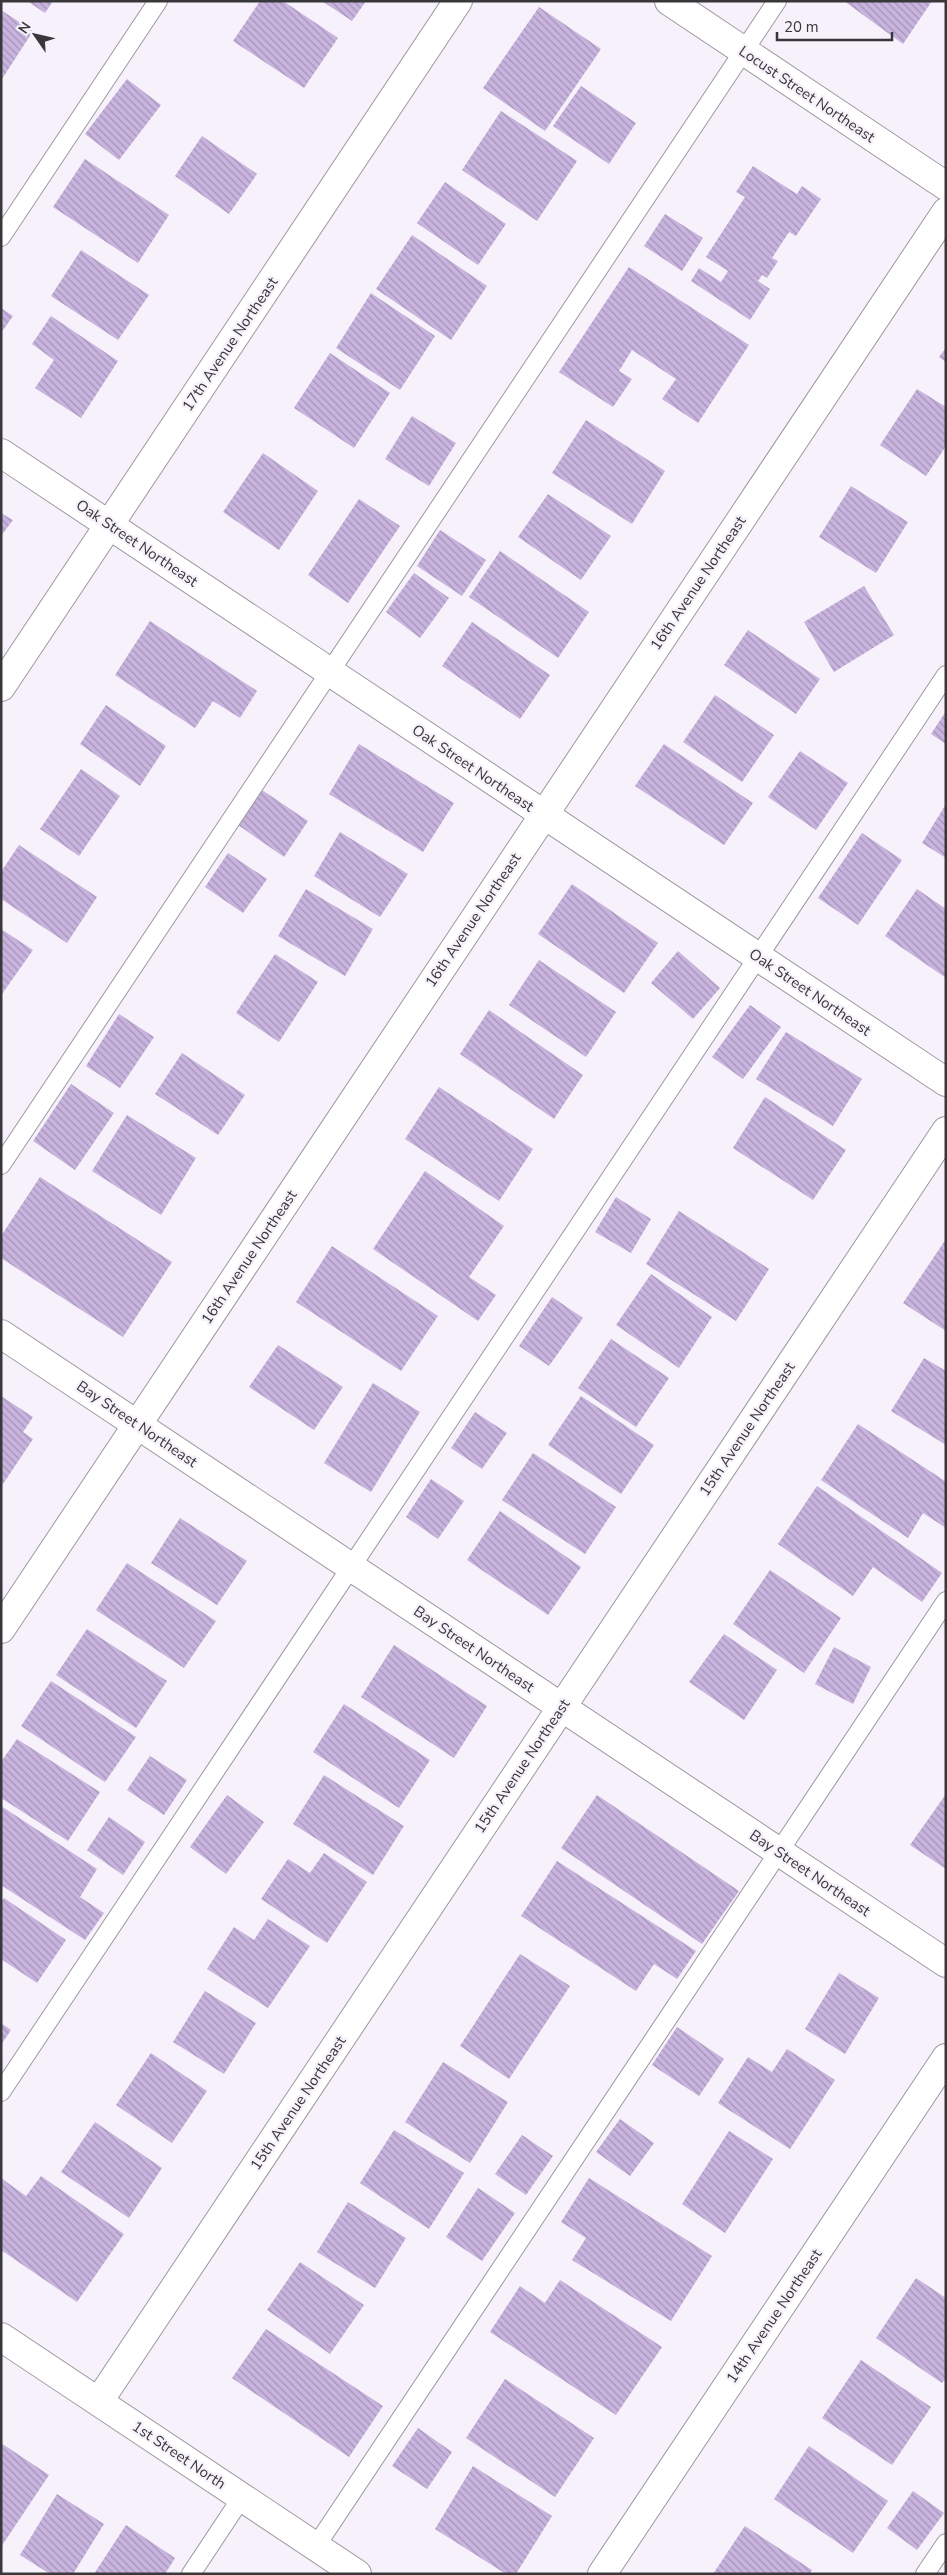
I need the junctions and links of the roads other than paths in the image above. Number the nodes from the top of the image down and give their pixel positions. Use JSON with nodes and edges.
{"nodes":[{"id":1,"x":158,"y":1,"type":"edge"},
{"id":2,"x":458,"y":1,"type":"edge"},
{"id":3,"x":669,"y":1,"type":"edge"},
{"id":4,"x":776,"y":1,"type":"edge"},
{"id":5,"x":743,"y":51,"type":"junction"},
{"id":6,"x":946,"y":186,"type":"edge"},
{"id":7,"x":946,"y":212,"type":"edge"},
{"id":8,"x":1,"y":236,"type":"edge"},
{"id":9,"x":1,"y":453,"type":"edge"},
{"id":10,"x":109,"y":524,"type":"junction"},
{"id":11,"x":330,"y":672,"type":"junction"},
{"id":12,"x":946,"y":675,"type":"edge"},
{"id":13,"x":1,"y":687,"type":"edge"},
{"id":14,"x":544,"y":814,"type":"junction"},
{"id":15,"x":758,"y":957,"type":"junction"},
{"id":16,"x":946,"y":1082,"type":"edge"},
{"id":17,"x":946,"y":1131,"type":"edge"},
{"id":18,"x":1,"y":1165,"type":"edge"},
{"id":19,"x":1,"y":1334,"type":"edge"},
{"id":20,"x":137,"y":1424,"type":"junction"},
{"id":21,"x":351,"y":1567,"type":"junction"},
{"id":22,"x":946,"y":1601,"type":"edge"},
{"id":23,"x":1,"y":1628,"type":"edge"},
{"id":24,"x":562,"y":1707,"type":"junction"},
{"id":25,"x":779,"y":1852,"type":"junction"},
{"id":26,"x":946,"y":1963,"type":"edge"},
{"id":27,"x":946,"y":2058,"type":"edge"},
{"id":28,"x":1,"y":2092,"type":"edge"},
{"id":29,"x":1,"y":2337,"type":"edge"},
{"id":30,"x":99,"y":2401,"type":"junction"},
{"id":31,"x":242,"y":2497,"type":"junction"},
{"id":32,"x":946,"y":2543,"type":"edge"},
{"id":33,"x":316,"y":2546,"type":"junction"},
{"id":34,"x":191,"y":2574,"type":"edge"},
{"id":35,"x":357,"y":2574,"type":"edge"},
{"id":36,"x":602,"y":2574,"type":"edge"},
{"id":37,"x":926,"y":2574,"type":"edge"}],
"edges":[{"from":1,"to":8,"type":"lane"},
{"from":2,"to":10,"type":"street","name":"17th Avenue Northeast"},
{"from":3,"to":5,"type":"street","name":"Locust Street Northeast"},
{"from":4,"to":5,"type":"lane"},
{"from":5,"to":6,"type":"street","name":"Locust Street Northeast"},
{"from":5,"to":11,"type":"lane"},
{"from":7,"to":14,"type":"street","name":"16th Avenue Northeast"},
{"from":9,"to":10,"type":"street","name":"Oak Street Northeast"},
{"from":10,"to":11,"type":"street","name":"Oak Street Northeast"},
{"from":10,"to":13,"type":"street","name":"17th Avenue Northeast"},
{"from":11,"to":14,"type":"street","name":"Oak Street Northeast"},
{"from":11,"to":18,"type":"lane"},
{"from":12,"to":15,"type":"lane"},
{"from":14,"to":15,"type":"street","name":"Oak Street Northeast"},
{"from":14,"to":20,"type":"street","name":"16th Avenue Northeast"},
{"from":15,"to":16,"type":"street","name":"Oak Street Northeast"},
{"from":15,"to":21,"type":"lane"},
{"from":17,"to":24,"type":"street","name":"15th Avenue Northeast"},
{"from":19,"to":20,"type":"street","name":"Bay Street Northeast"},
{"from":20,"to":21,"type":"street","name":"Bay Street Northeast"},
{"from":20,"to":23,"type":"street","name":"16th Avenue Northeast"},
{"from":21,"to":24,"type":"street","name":"Bay Street Northeast"},
{"from":21,"to":28,"type":"lane"},
{"from":22,"to":25,"type":"lane"},
{"from":24,"to":25,"type":"street","name":"Bay Street Northeast"},
{"from":24,"to":30,"type":"street","name":"15th Avenue Northeast"},
{"from":25,"to":26,"type":"street","name":"Bay Street Northeast"},
{"from":25,"to":33,"type":"lane"},
{"from":27,"to":36,"type":"street","name":"14th Avenue Northeast"},
{"from":29,"to":30,"type":"street","name":"1st Street North"},
{"from":30,"to":31,"type":"street","name":"1st Street North"},
{"from":31,"to":33,"type":"street","name":"1st Street North"},
{"from":31,"to":34,"type":"lane"},
{"from":32,"to":37,"type":"lane"},
{"from":33,"to":35,"type":"street","name":"1st Street North"}]}
